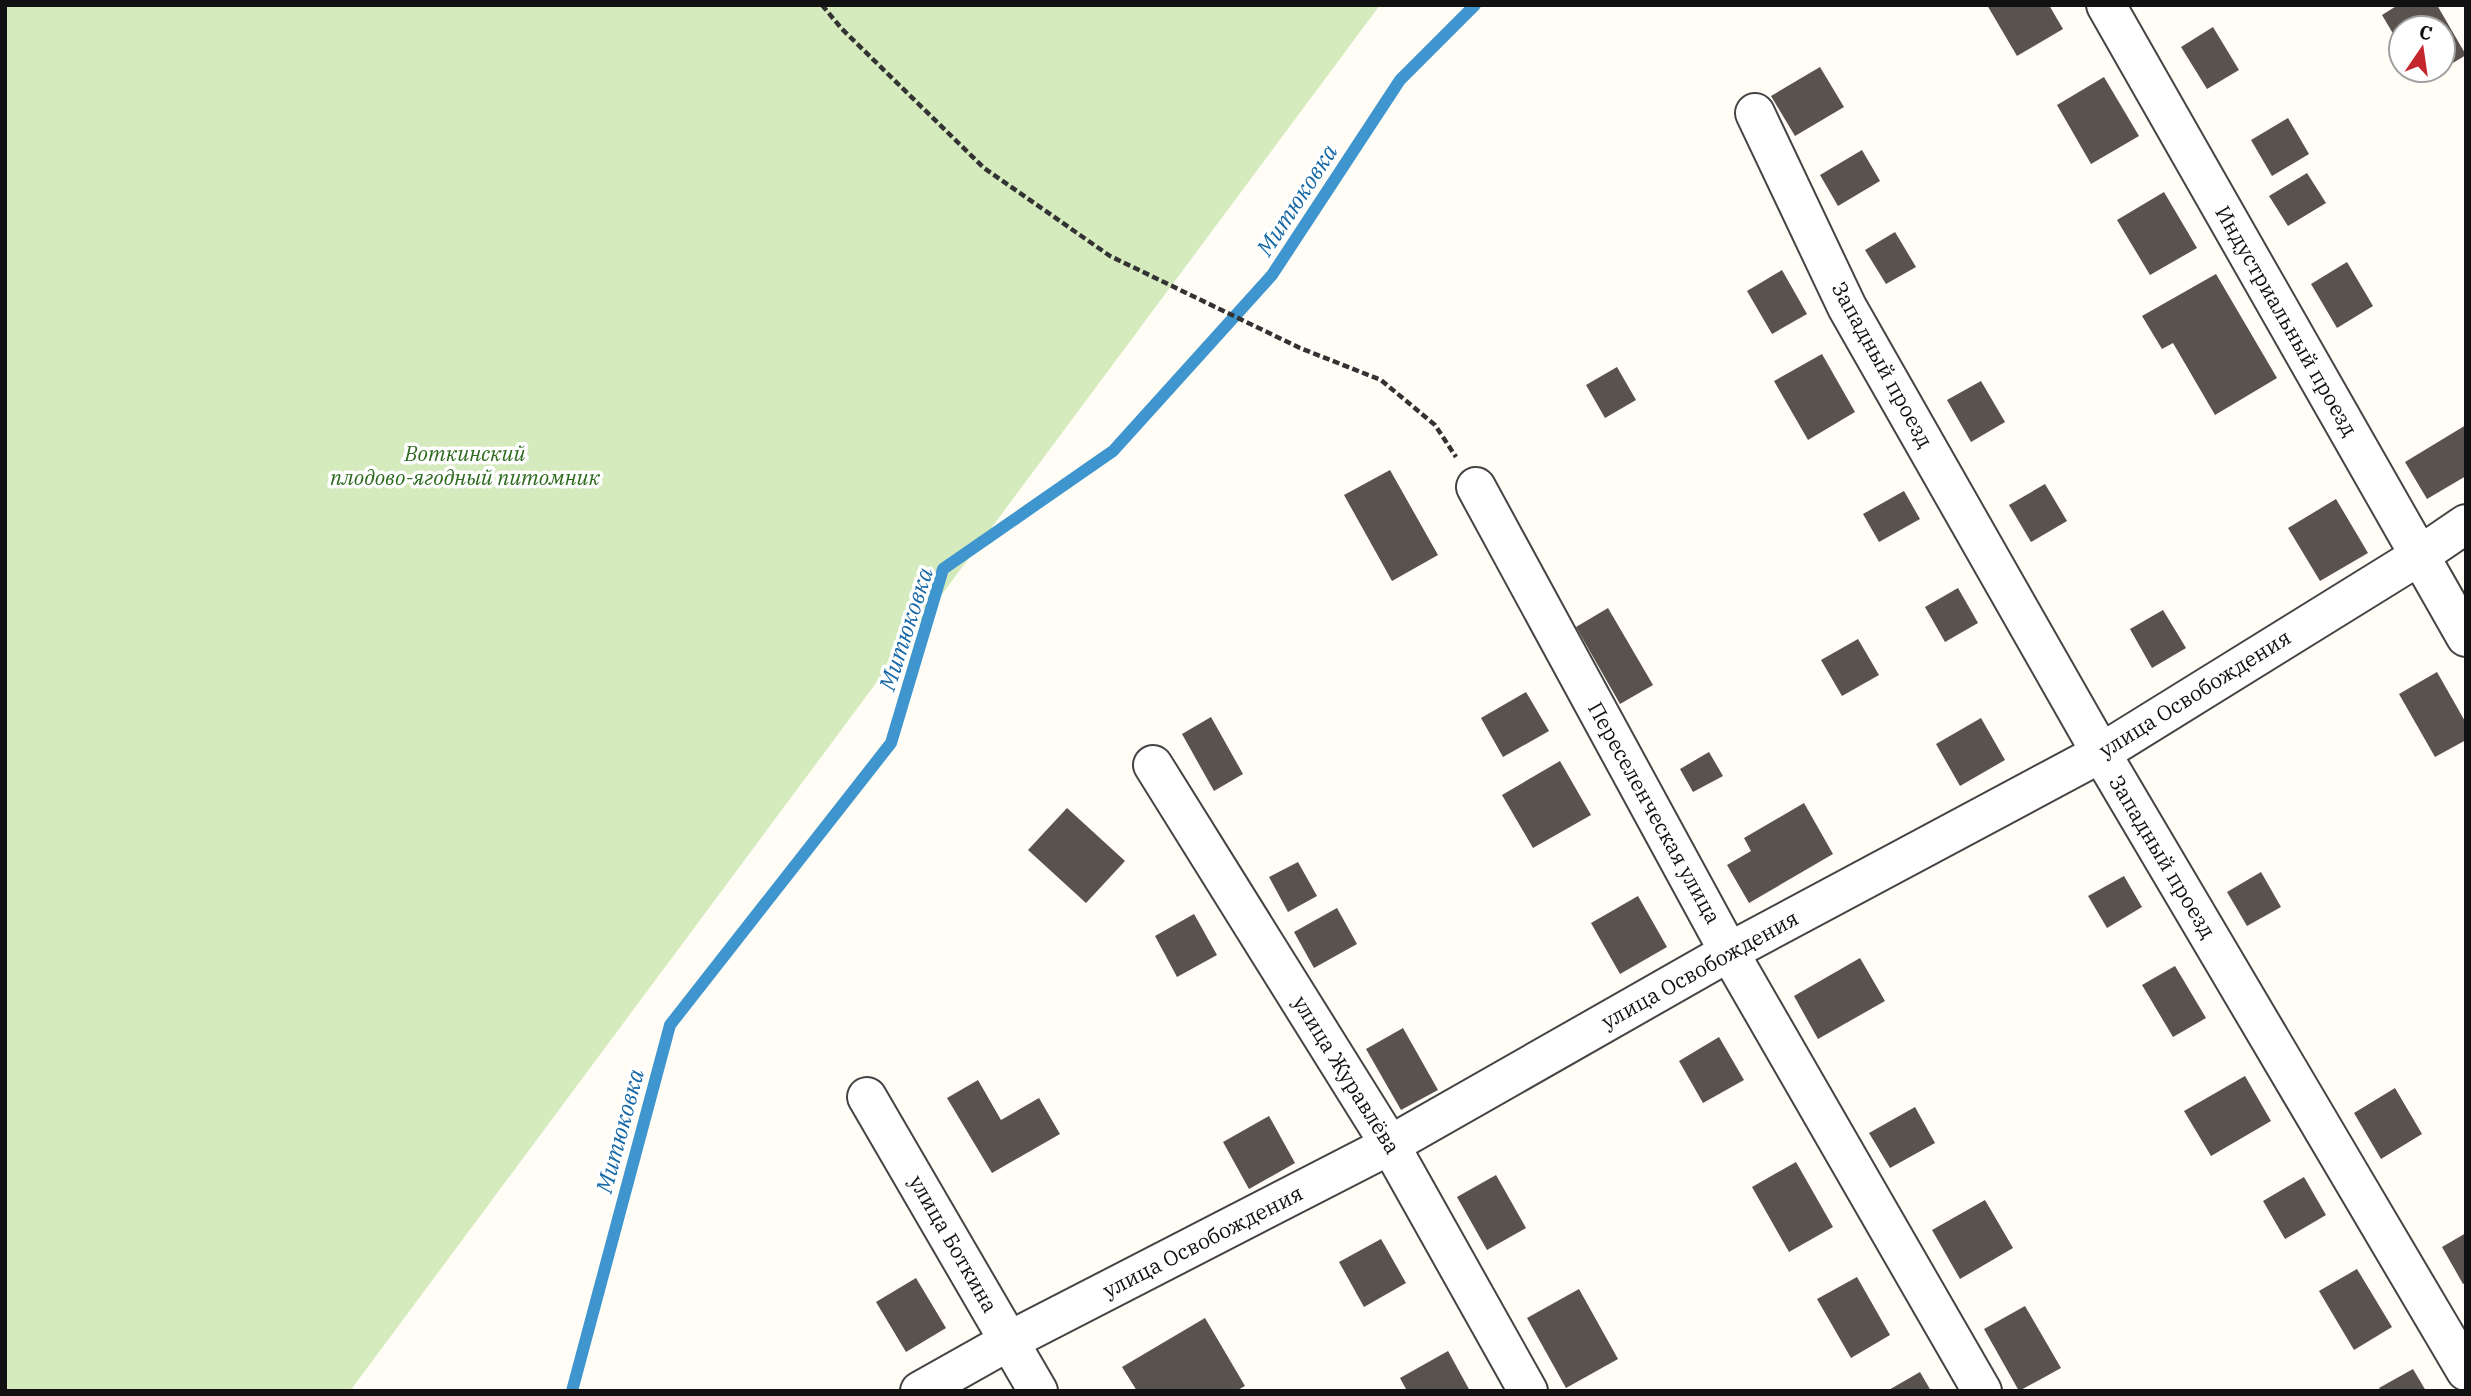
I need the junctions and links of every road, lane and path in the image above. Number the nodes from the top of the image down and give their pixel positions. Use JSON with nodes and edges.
{"nodes":[{"id":1,"x":822,"y":5,"type":"edge"},
{"id":2,"x":2106,"y":5,"type":"edge"},
{"id":3,"x":1755,"y":113,"type":"dead end"},
{"id":4,"x":1476,"y":487,"type":"joint"},
{"id":5,"x":2466,"y":524,"type":"edge"},
{"id":6,"x":2419,"y":556,"type":"junction"},
{"id":7,"x":2466,"y":637,"type":"edge"},
{"id":8,"x":2101,"y":753,"type":"junction"},
{"id":9,"x":1153,"y":765,"type":"dead end"},
{"id":10,"x":1729,"y":952,"type":"junction"},
{"id":11,"x":867,"y":1097,"type":"dead end"},
{"id":12,"x":1390,"y":1145,"type":"junction"},
{"id":13,"x":1009,"y":1341,"type":"junction"},
{"id":14,"x":2466,"y":1371,"type":"edge"},
{"id":15,"x":920,"y":1391,"type":"edge"},
{"id":16,"x":1038,"y":1391,"type":"edge"},
{"id":17,"x":1528,"y":1391,"type":"edge"},
{"id":18,"x":1982,"y":1391,"type":"edge"}],
"edges":[{"from":1,"to":4,"type":"path"},
{"from":2,"to":6,"type":"street","name":"Индустриальный проезд"},
{"from":3,"to":8,"type":"street","name":"Западный проезд"},
{"from":4,"to":10,"type":"street","name":"Переселенческая улица"},
{"from":5,"to":6,"type":"street","name":"улица Освобождения"},
{"from":6,"to":7,"type":"street","name":"Индустриальный проезд"},
{"from":6,"to":8,"type":"street","name":"улица Освобождения"},
{"from":8,"to":10,"type":"street","name":"улица Освобождения"},
{"from":8,"to":14,"type":"street","name":"Западный проезд"},
{"from":9,"to":12,"type":"street","name":"улица Журавлёва"},
{"from":10,"to":12,"type":"street","name":"улица Освобождения"},
{"from":10,"to":18,"type":"street","name":"Переселенческая улица"},
{"from":11,"to":13,"type":"street","name":"улица Боткина"},
{"from":12,"to":13,"type":"street","name":"улица Освобождения"},
{"from":12,"to":17,"type":"street","name":"улица Журавлёва"},
{"from":13,"to":15,"type":"street","name":"улица Освобождения"},
{"from":13,"to":16,"type":"street","name":"улица Боткина"}]}
